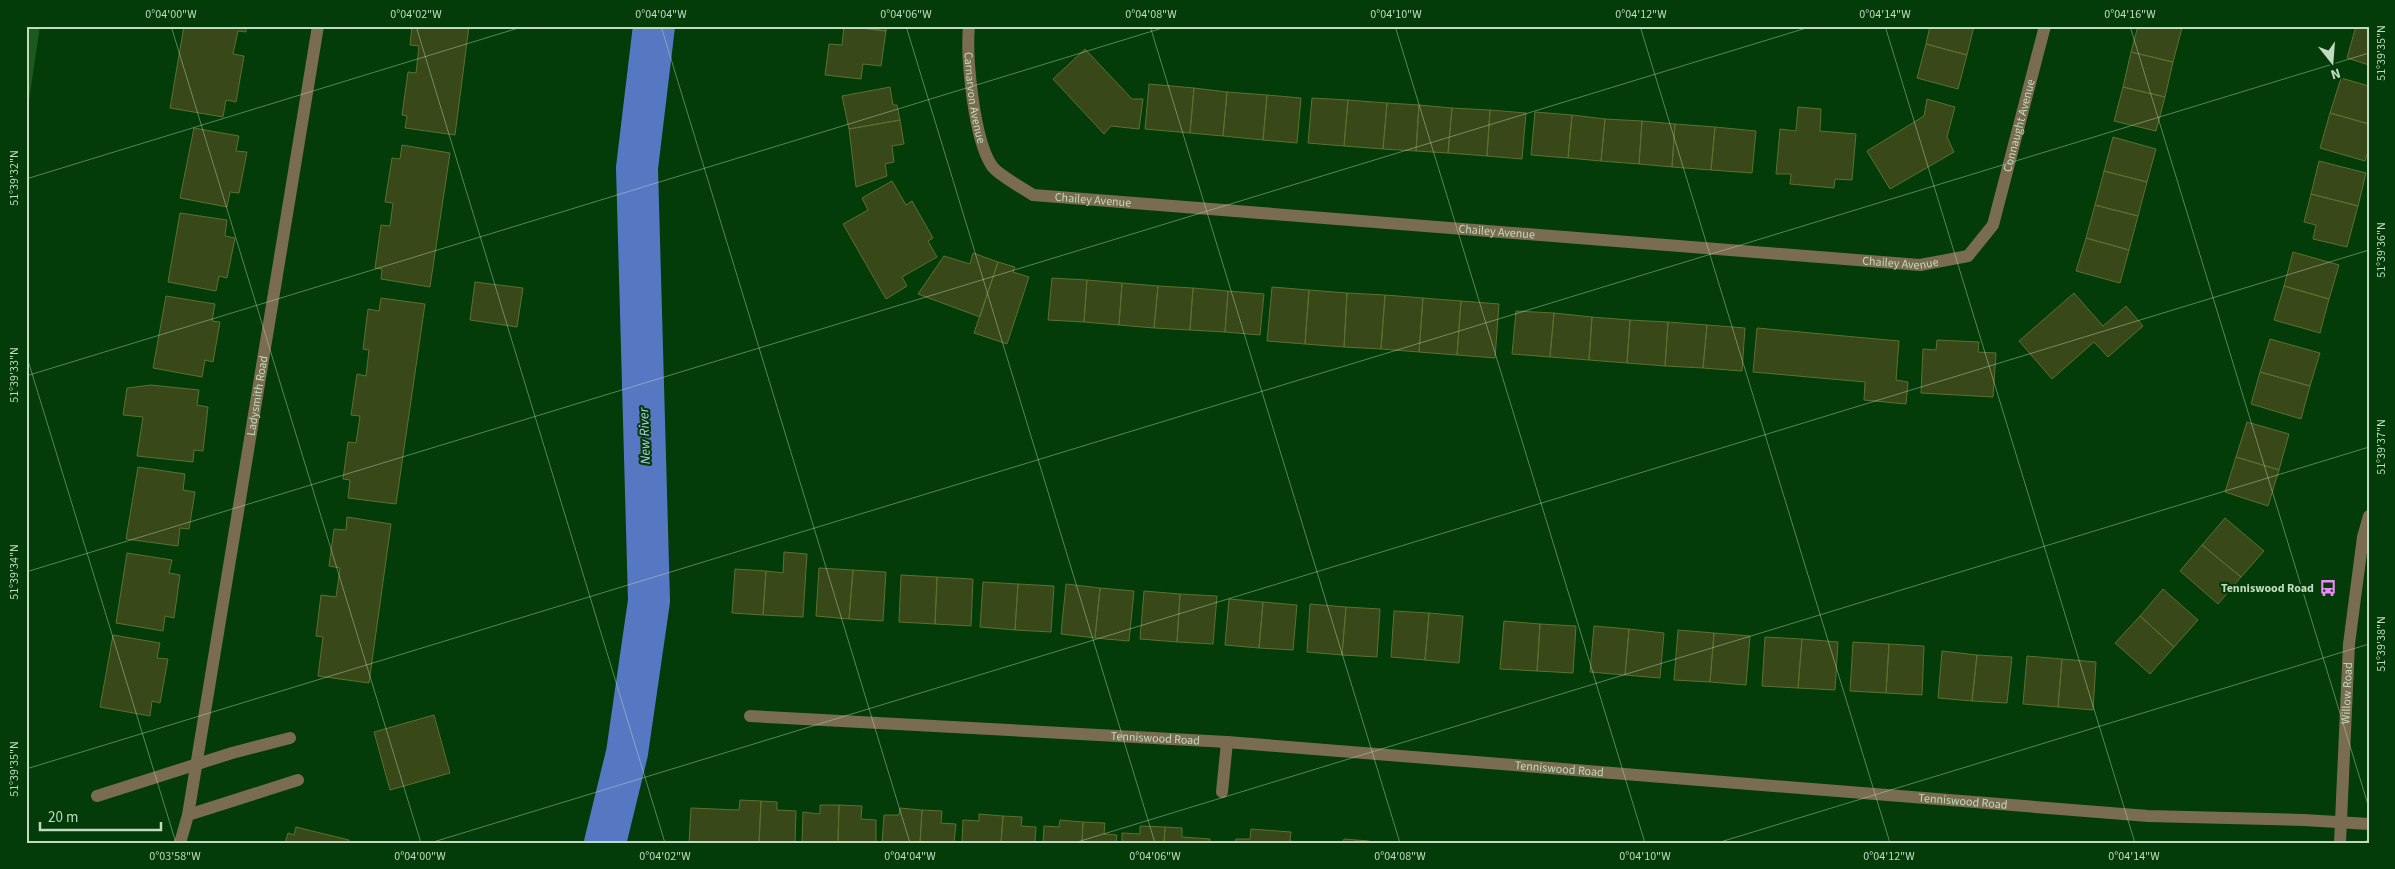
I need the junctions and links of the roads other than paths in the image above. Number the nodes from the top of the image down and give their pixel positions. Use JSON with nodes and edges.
{"nodes":[{"id":1,"x":318,"y":26,"type":"edge"},
{"id":2,"x":969,"y":26,"type":"edge"},
{"id":3,"x":2045,"y":26,"type":"edge"},
{"id":4,"x":992,"y":168,"type":"joint"},
{"id":5,"x":1993,"y":225,"type":"joint"},
{"id":6,"x":2369,"y":516,"type":"edge"},
{"id":7,"x":750,"y":716,"type":"dead end"},
{"id":8,"x":290,"y":738,"type":"dead end"},
{"id":9,"x":1227,"y":742,"type":"junction"},
{"id":10,"x":196,"y":765,"type":"junction"},
{"id":11,"x":298,"y":780,"type":"dead end"},
{"id":12,"x":1222,"y":792,"type":"dead end"},
{"id":13,"x":97,"y":796,"type":"dead end"},
{"id":14,"x":188,"y":815,"type":"junction"},
{"id":15,"x":2341,"y":822,"type":"junction"},
{"id":16,"x":2369,"y":824,"type":"edge"},
{"id":17,"x":180,"y":843,"type":"edge"},
{"id":18,"x":2340,"y":843,"type":"edge"}],
"edges":[{"from":1,"to":10,"type":"street","name":"Ladysmith Road"},
{"from":2,"to":4,"type":"street","name":"Carnarvon Avenue"},
{"from":3,"to":5,"type":"street","name":"Connaught Avenue"},
{"from":4,"to":5,"type":"street","name":"Chailey Avenue"},
{"from":6,"to":15,"type":"street","name":"Willow Road"},
{"from":7,"to":9,"type":"street","name":"Tenniswood Road"},
{"from":8,"to":10,"type":"street"},
{"from":9,"to":12,"type":"street"},
{"from":9,"to":15,"type":"street","name":"Tenniswood Road"},
{"from":10,"to":13,"type":"street"},
{"from":10,"to":14,"type":"street","name":"Ladysmith Road"},
{"from":11,"to":14,"type":"street"},
{"from":14,"to":17,"type":"street"},
{"from":15,"to":16,"type":"street","name":"Tenniswood Road"},
{"from":15,"to":18,"type":"street","name":"Willow Road"}]}
